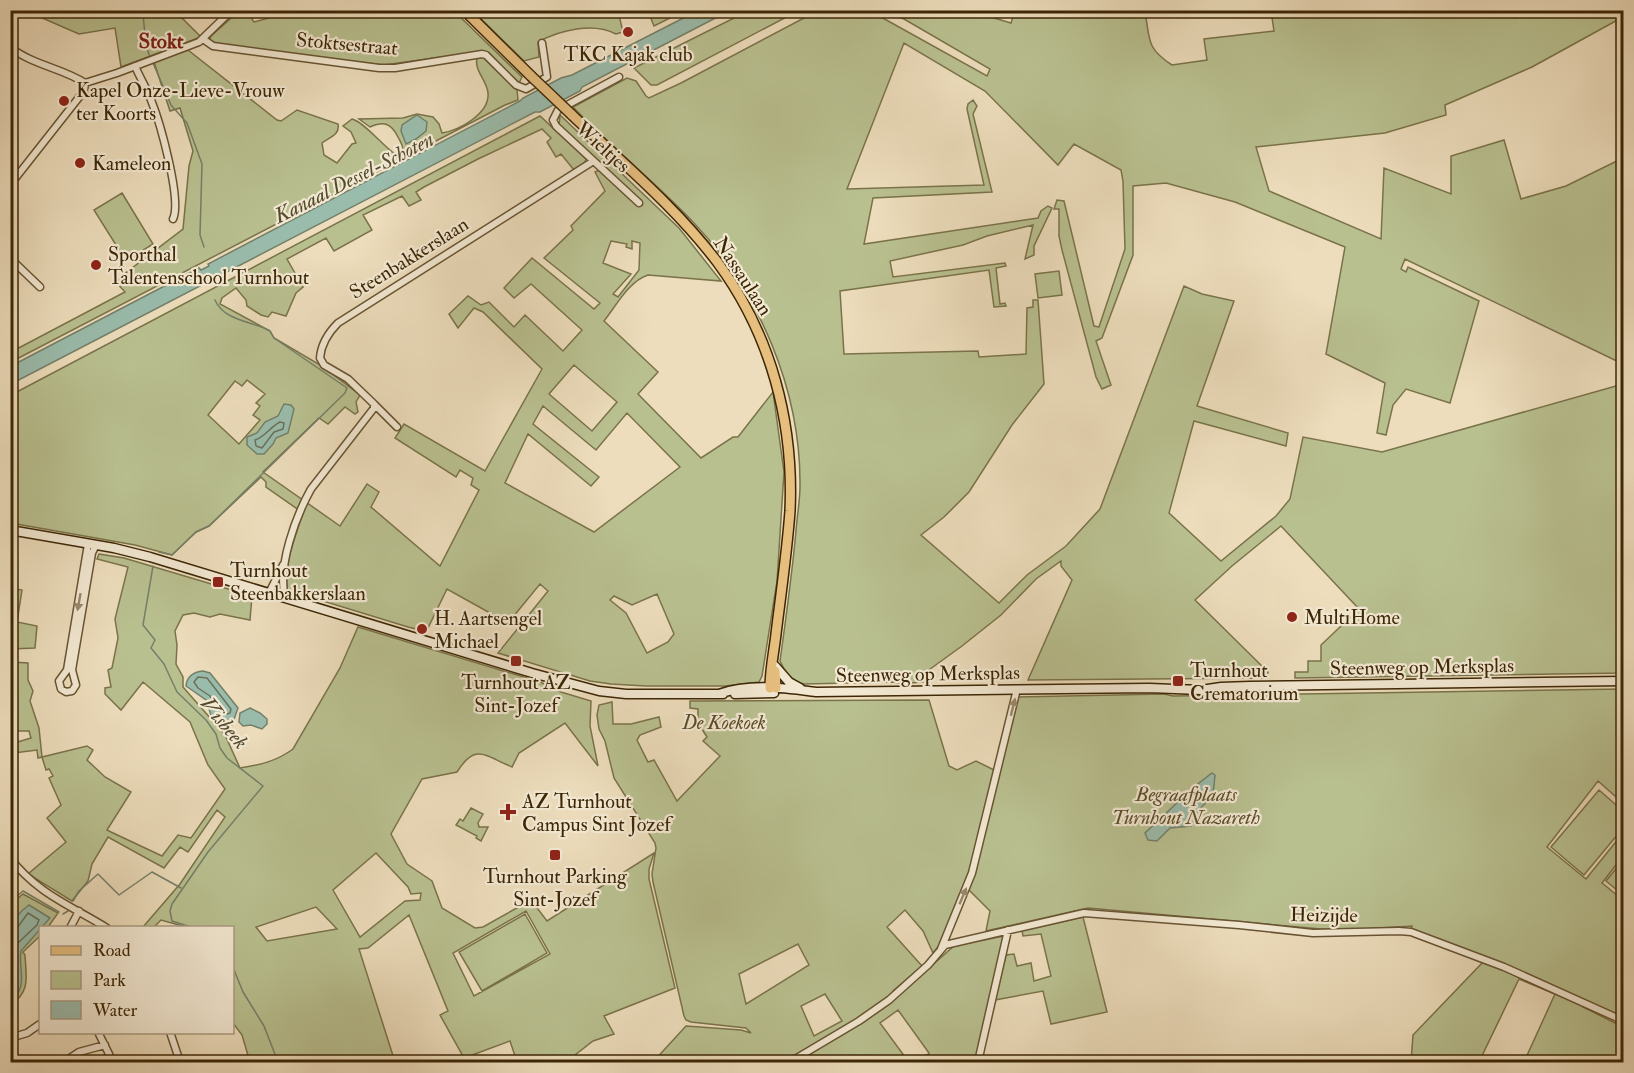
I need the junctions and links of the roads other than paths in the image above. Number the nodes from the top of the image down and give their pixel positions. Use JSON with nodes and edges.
{"nodes":[{"id":1,"x":232,"y":10,"type":"edge"},
{"id":2,"x":464,"y":10,"type":"edge"},
{"id":3,"x":203,"y":39,"type":"junction"},
{"id":4,"x":542,"y":43,"type":"dead end"},
{"id":5,"x":10,"y":47,"type":"edge"},
{"id":6,"x":135,"y":66,"type":"junction"},
{"id":7,"x":619,"y":77,"type":"dead end"},
{"id":8,"x":85,"y":83,"type":"junction"},
{"id":9,"x":592,"y":162,"type":"junction"},
{"id":10,"x":10,"y":185,"type":"edge"},
{"id":11,"x":639,"y":203,"type":"dead end"},
{"id":12,"x":173,"y":219,"type":"dead end"},
{"id":13,"x":10,"y":263,"type":"edge"},
{"id":14,"x":40,"y":287,"type":"dead end"},
{"id":15,"x":374,"y":404,"type":"junction"},
{"id":16,"x":397,"y":427,"type":"dead end"},
{"id":17,"x":10,"y":530,"type":"edge"},
{"id":18,"x":92,"y":545,"type":"junction"},
{"id":19,"x":285,"y":562,"type":"junction"},
{"id":20,"x":269,"y":593,"type":"junction"},
{"id":21,"x":285,"y":598,"type":"junction"},
{"id":22,"x":774,"y":654,"type":"junction"},
{"id":23,"x":775,"y":666,"type":"junction"},
{"id":24,"x":1623,"y":681,"type":"edge"},
{"id":25,"x":770,"y":689,"type":"junction"},
{"id":26,"x":1017,"y":689,"type":"junction"},
{"id":27,"x":820,"y":692,"type":"junction"},
{"id":28,"x":719,"y":694,"type":"junction"},
{"id":29,"x":10,"y":858,"type":"edge"},
{"id":30,"x":79,"y":911,"type":"junction"},
{"id":31,"x":71,"y":926,"type":"edge"},
{"id":32,"x":105,"y":926,"type":"edge"},
{"id":33,"x":1008,"y":930,"type":"junction"},
{"id":34,"x":941,"y":950,"type":"junction"},
{"id":35,"x":1623,"y":1021,"type":"edge"},
{"id":36,"x":39,"y":1024,"type":"edge"},
{"id":37,"x":99,"y":1034,"type":"edge"},
{"id":38,"x":171,"y":1034,"type":"edge"},
{"id":39,"x":10,"y":1038,"type":"edge"},
{"id":40,"x":105,"y":1045,"type":"junction"},
{"id":41,"x":10,"y":1052,"type":"edge"},
{"id":42,"x":18,"y":1062,"type":"edge"},
{"id":43,"x":64,"y":1062,"type":"edge"},
{"id":44,"x":113,"y":1062,"type":"edge"},
{"id":45,"x":180,"y":1062,"type":"edge"},
{"id":46,"x":790,"y":1062,"type":"edge"},
{"id":47,"x":978,"y":1062,"type":"edge"}],
"edges":[{"from":1,"to":3,"type":"street"},
{"from":2,"to":22,"type":"main road","name":"Nassaulaan","bridge":true},
{"from":3,"to":4,"type":"street","name":"Stoktsestraat"},
{"from":3,"to":6,"type":"street"},
{"from":5,"to":8,"type":"street"},
{"from":6,"to":8,"type":"street"},
{"from":6,"to":12,"type":"street"},
{"from":7,"to":9,"type":"street","name":"Wieltjes"},
{"from":8,"to":10,"type":"street"},
{"from":9,"to":11,"type":"street","name":"Wieltjes"},
{"from":9,"to":15,"type":"street","name":"Steenbakkerslaan"},
{"from":13,"to":14,"type":"street"},
{"from":15,"to":16,"type":"street","name":"Steenbakkerslaan"},
{"from":15,"to":19,"type":"street"},
{"from":17,"to":18,"type":"main road"},
{"from":18,"to":18,"type":"street","one_way":true},
{"from":18,"to":20,"type":"main road"},
{"from":19,"to":20,"type":"street"},
{"from":19,"to":21,"type":"street"},
{"from":20,"to":21,"type":"main road"},
{"from":21,"to":28,"type":"main road"},
{"from":22,"to":23,"type":"main road","name":"Nassaulaan"},
{"from":22,"to":25,"type":"main road","name":"Nassaulaan"},
{"from":23,"to":25,"type":"main road","name":"Nassaulaan"},
{"from":23,"to":27,"type":"main road"},
{"from":24,"to":26,"type":"main road","name":"Steenweg op Merksplas"},
{"from":25,"to":27,"type":"main road"},
{"from":25,"to":28,"type":"main road"},
{"from":25,"to":28,"type":"main road"},
{"from":26,"to":27,"type":"main road","name":"Steenweg op Merksplas"},
{"from":34,"to":26,"type":"street","name":"Heizijde","one_way":true},
{"from":29,"to":30,"type":"street"},
{"from":30,"to":31,"type":"street"},
{"from":30,"to":32,"type":"street"},
{"from":33,"to":34,"type":"street","name":"Heizijde"},
{"from":33,"to":35,"type":"street","name":"Heizijde"},
{"from":33,"to":47,"type":"street"},
{"from":34,"to":46,"type":"street","name":"Heizijde"},
{"from":36,"to":39,"type":"street"},
{"from":37,"to":40,"type":"street"},
{"from":38,"to":45,"type":"street"},
{"from":40,"to":43,"type":"street"},
{"from":40,"to":44,"type":"street"},
{"from":41,"to":42,"type":"street"}]}
